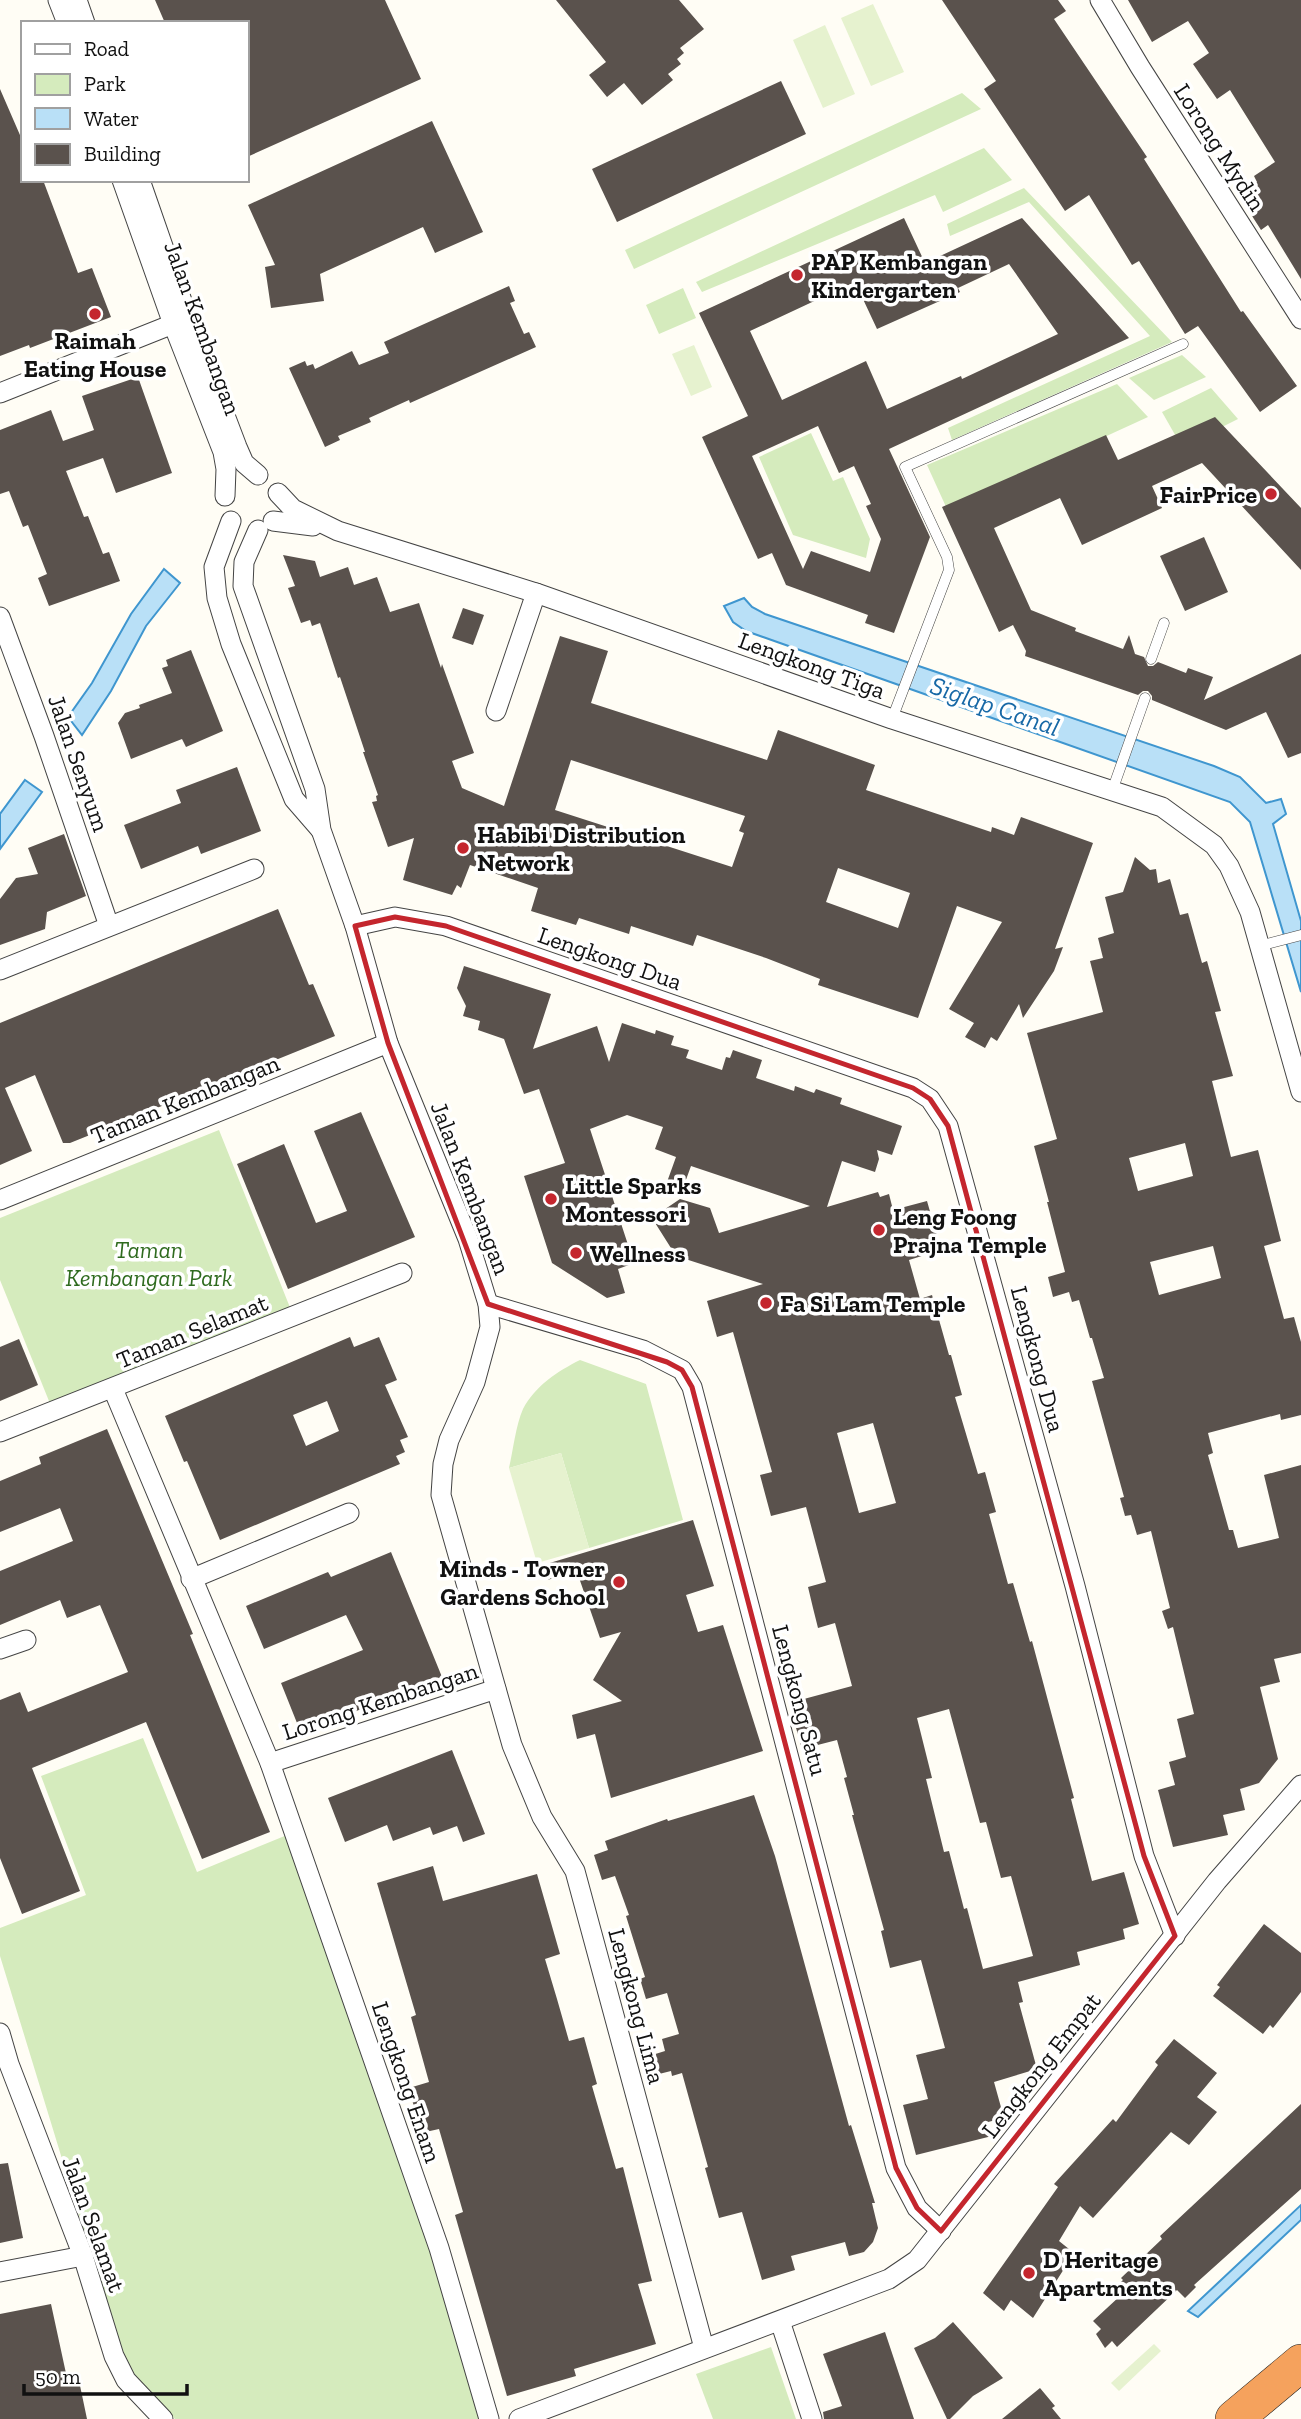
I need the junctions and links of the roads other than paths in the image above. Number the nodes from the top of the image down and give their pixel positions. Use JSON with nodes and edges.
{"nodes":[{"id":1,"x":58,"y":0,"type":"edge"},
{"id":2,"x":77,"y":0,"type":"edge"},
{"id":3,"x":1100,"y":0,"type":"edge"},
{"id":4,"x":66,"y":21,"type":"edge"},
{"id":5,"x":84,"y":21,"type":"edge"},
{"id":6,"x":123,"y":182,"type":"edge"},
{"id":7,"x":141,"y":182,"type":"edge"},
{"id":8,"x":1301,"y":319,"type":"edge"},
{"id":9,"x":173,"y":324,"type":"junction"},
{"id":10,"x":1183,"y":344,"type":"dead end"},
{"id":11,"x":0,"y":393,"type":"edge"},
{"id":12,"x":258,"y":475,"type":"junction"},
{"id":13,"x":278,"y":493,"type":"junction"},
{"id":14,"x":225,"y":496,"type":"junction"},
{"id":15,"x":231,"y":522,"type":"junction"},
{"id":16,"x":266,"y":526,"type":"junction"},
{"id":17,"x":338,"y":531,"type":"junction"},
{"id":18,"x":536,"y":593,"type":"junction"},
{"id":19,"x":0,"y":617,"type":"edge"},
{"id":20,"x":1164,"y":624,"type":"dead end"},
{"id":21,"x":1150,"y":659,"type":"dead end"},
{"id":22,"x":1145,"y":698,"type":"dead end"},
{"id":23,"x":496,"y":711,"type":"dead end"},
{"id":24,"x":892,"y":719,"type":"junction"},
{"id":25,"x":1112,"y":792,"type":"junction"},
{"id":26,"x":321,"y":830,"type":"junction"},
{"id":27,"x":254,"y":869,"type":"dead end"},
{"id":28,"x":109,"y":926,"type":"junction"},
{"id":29,"x":355,"y":926,"type":"junction"},
{"id":30,"x":1301,"y":935,"type":"edge"},
{"id":31,"x":1258,"y":946,"type":"junction"},
{"id":32,"x":0,"y":970,"type":"edge"},
{"id":33,"x":388,"y":1044,"type":"junction"},
{"id":34,"x":1301,"y":1092,"type":"edge"},
{"id":35,"x":0,"y":1200,"type":"edge"},
{"id":36,"x":402,"y":1273,"type":"dead end"},
{"id":37,"x":488,"y":1304,"type":"junction"},
{"id":38,"x":113,"y":1389,"type":"junction"},
{"id":39,"x":0,"y":1432,"type":"edge"},
{"id":40,"x":349,"y":1513,"type":"dead end"},
{"id":41,"x":191,"y":1579,"type":"junction"},
{"id":42,"x":26,"y":1640,"type":"dead end"},
{"id":43,"x":0,"y":1649,"type":"edge"},
{"id":44,"x":496,"y":1689,"type":"junction"},
{"id":45,"x":270,"y":1763,"type":"junction"},
{"id":46,"x":1301,"y":1785,"type":"edge"},
{"id":47,"x":1175,"y":1936,"type":"junction"},
{"id":48,"x":0,"y":2033,"type":"edge"},
{"id":49,"x":4,"y":2065,"type":"edge"},
{"id":50,"x":941,"y":2231,"type":"junction"},
{"id":51,"x":83,"y":2256,"type":"junction"},
{"id":52,"x":0,"y":2272,"type":"edge"},
{"id":53,"x":780,"y":2321,"type":"junction"},
{"id":54,"x":704,"y":2348,"type":"junction"},
{"id":55,"x":1301,"y":2363,"type":"edge"},
{"id":56,"x":163,"y":2419,"type":"edge"},
{"id":57,"x":489,"y":2419,"type":"edge"},
{"id":58,"x":519,"y":2419,"type":"edge"},
{"id":59,"x":812,"y":2419,"type":"edge"},
{"id":60,"x":1234,"y":2419,"type":"edge"}],
"edges":[{"from":1,"to":4,"type":"street"},
{"from":2,"to":5,"type":"street"},
{"from":3,"to":8,"type":"street","name":"Lorong Mydin"},
{"from":6,"to":9,"type":"street","name":"Jalan Kembangan"},
{"from":7,"to":12,"type":"street","name":"Jalan Kembangan"},
{"from":9,"to":11,"type":"street"},
{"from":9,"to":14,"type":"street","name":"Jalan Kembangan"},
{"from":10,"to":24,"type":"lane"},
{"from":12,"to":13,"type":"street","name":"Jalan Kembangan"},
{"from":12,"to":14,"type":"street"},
{"from":13,"to":16,"type":"street","name":"Jalan Kembangan"},
{"from":13,"to":17,"type":"street","name":"Lengkong Tiga"},
{"from":14,"to":15,"type":"street","name":"Jalan Kembangan"},
{"from":15,"to":16,"type":"street"},
{"from":15,"to":26,"type":"street","name":"Jalan Kembangan"},
{"from":16,"to":17,"type":"street","name":"Lengkong Tiga"},
{"from":16,"to":26,"type":"street","name":"Jalan Kembangan"},
{"from":17,"to":18,"type":"street","name":"Lengkong Tiga"},
{"from":18,"to":23,"type":"street"},
{"from":18,"to":24,"type":"street","name":"Lengkong Tiga"},
{"from":19,"to":28,"type":"street","name":"Jalan Senyum"},
{"from":20,"to":21,"type":"lane"},
{"from":22,"to":25,"type":"lane"},
{"from":24,"to":25,"type":"street","name":"Lengkong Tiga"},
{"from":25,"to":31,"type":"street","name":"Lengkong Tiga"},
{"from":26,"to":29,"type":"street","name":"Jalan Kembangan"},
{"from":27,"to":28,"type":"street"},
{"from":28,"to":32,"type":"street"},
{"from":29,"to":33,"type":"street","name":"Jalan Kembangan"},
{"from":29,"to":47,"type":"street","name":"Lengkong Dua"},
{"from":30,"to":31,"type":"lane"},
{"from":31,"to":34,"type":"street","name":"Lengkong Tiga"},
{"from":33,"to":35,"type":"street","name":"Taman Kembangan"},
{"from":33,"to":37,"type":"street","name":"Jalan Kembangan"},
{"from":36,"to":38,"type":"street","name":"Taman Selamat"},
{"from":37,"to":44,"type":"street","name":"Jalan Kembangan"},
{"from":37,"to":50,"type":"street","name":"Lengkong Satu"},
{"from":38,"to":39,"type":"street","name":"Taman Selamat"},
{"from":38,"to":41,"type":"street","name":"Lorong Kembangan"},
{"from":40,"to":41,"type":"street"},
{"from":41,"to":45,"type":"street","name":"Lorong Kembangan"},
{"from":42,"to":43,"type":"street"},
{"from":44,"to":45,"type":"street","name":"Lorong Kembangan"},
{"from":44,"to":54,"type":"street","name":"Lengkong Lima"},
{"from":45,"to":57,"type":"street","name":"Lengkong Enam"},
{"from":46,"to":47,"type":"street","name":"Lengkong Empat"},
{"from":47,"to":50,"type":"street","name":"Lengkong Empat"},
{"from":48,"to":49,"type":"street","name":"Jalan Selamat"},
{"from":49,"to":51,"type":"street","name":"Jalan Selamat"},
{"from":50,"to":53,"type":"street","name":"Lengkong Empat"},
{"from":51,"to":52,"type":"street"},
{"from":51,"to":56,"type":"street","name":"Jalan Selamat"},
{"from":53,"to":54,"type":"street","name":"Lengkong Empat"},
{"from":53,"to":59,"type":"street"},
{"from":54,"to":58,"type":"street","name":"Lengkong Empat"},
{"from":55,"to":60,"type":"highway"}]}
